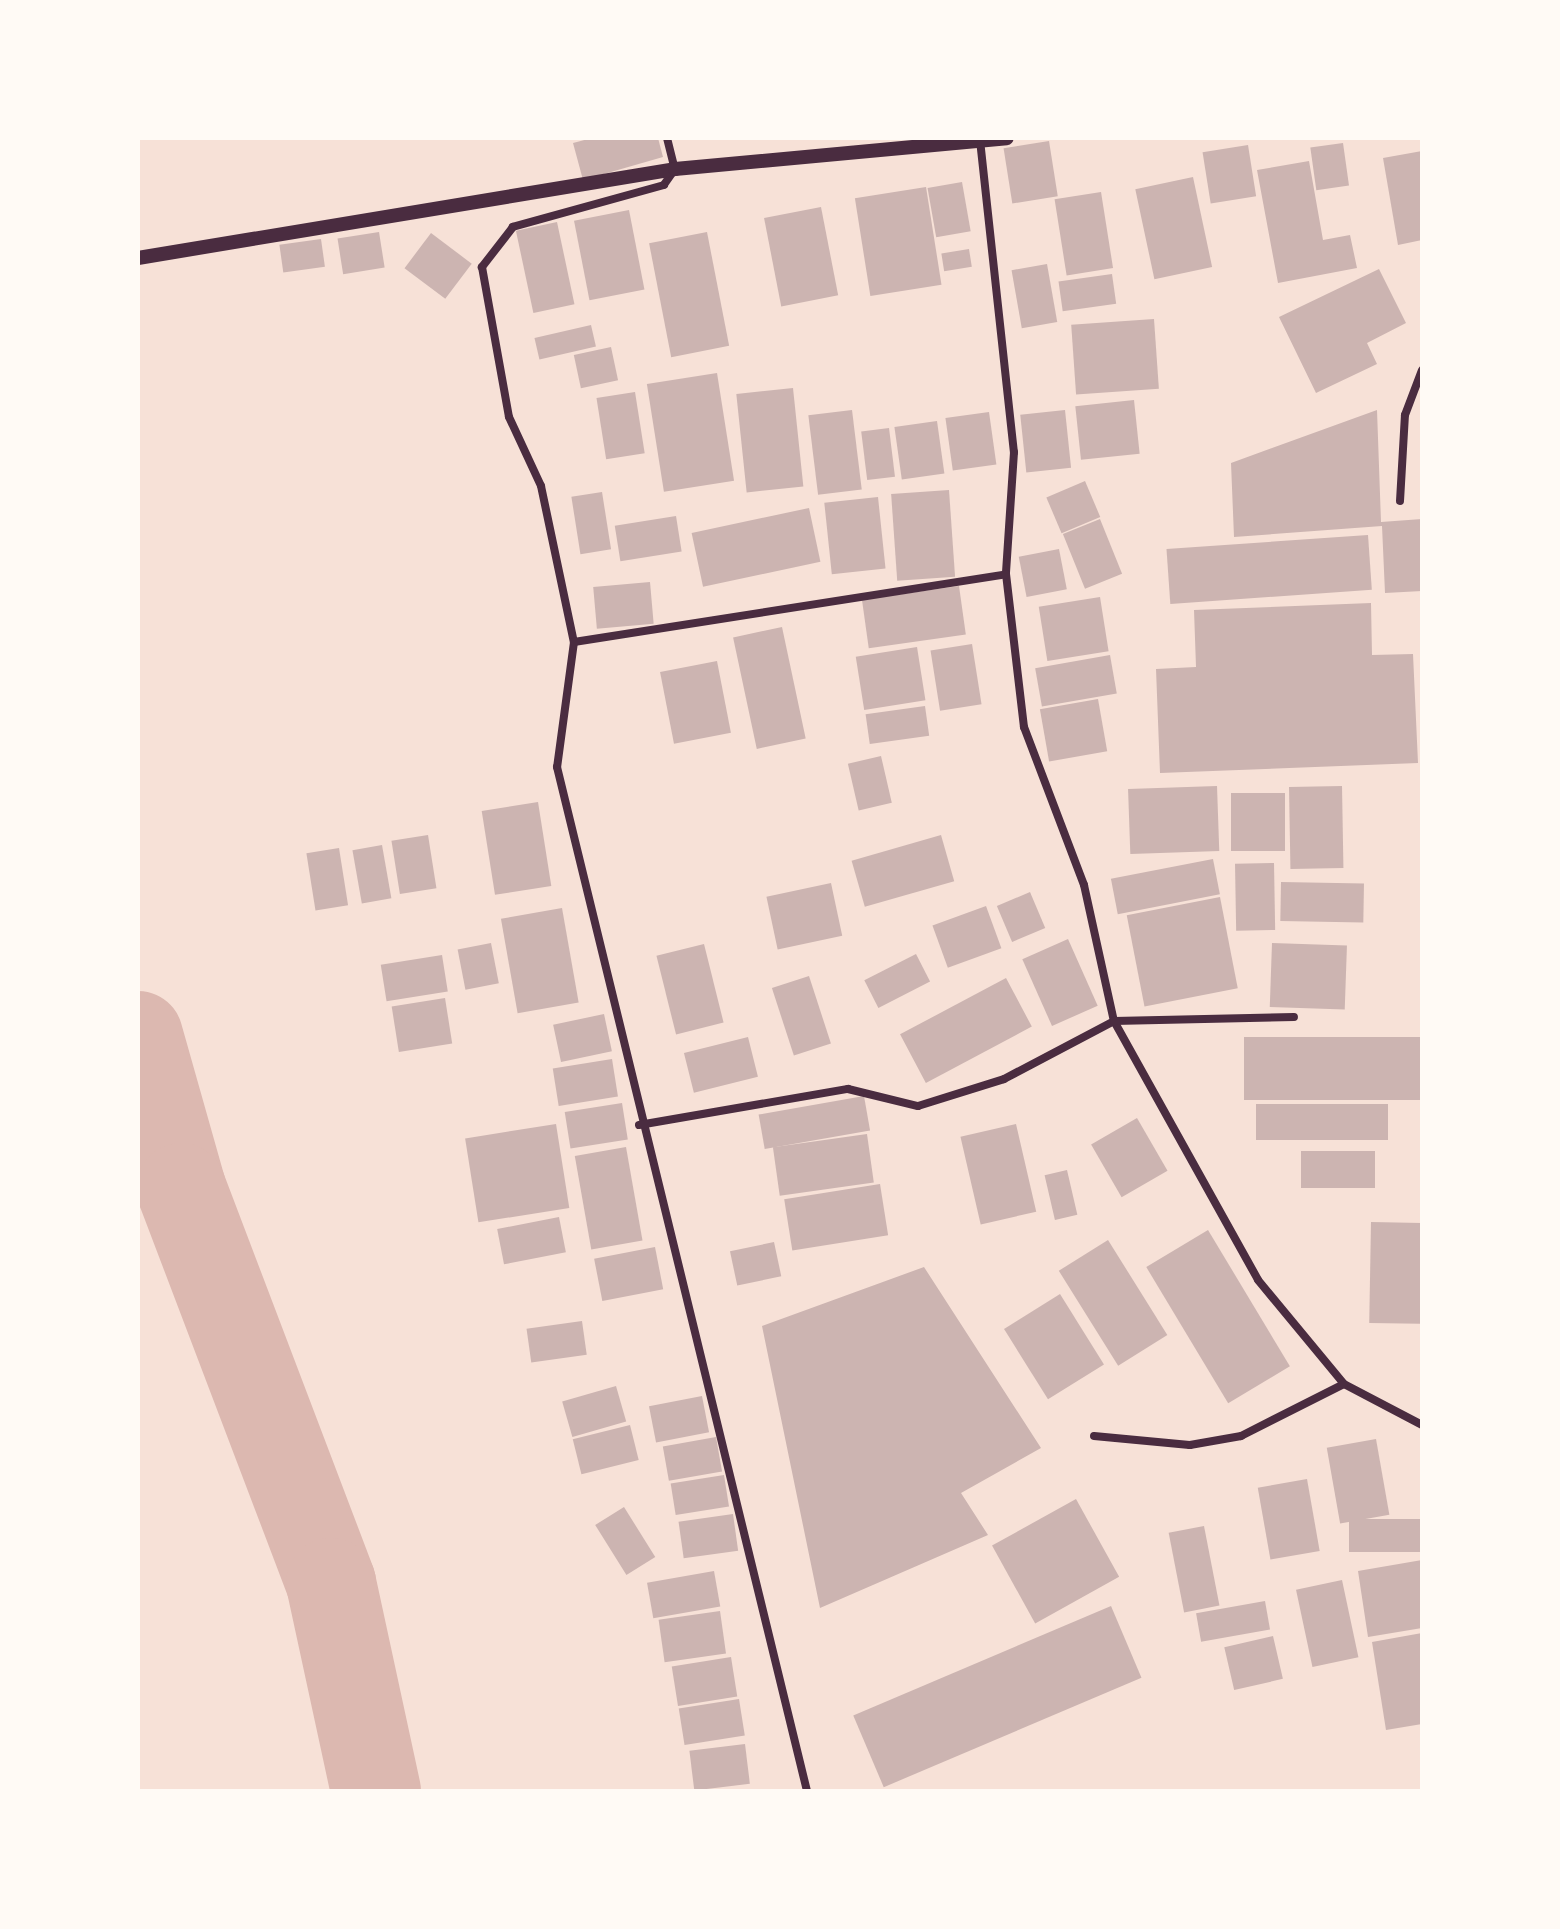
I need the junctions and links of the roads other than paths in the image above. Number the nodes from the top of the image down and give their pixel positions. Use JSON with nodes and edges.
{"nodes":[{"id":1,"x":667,"y":138,"type":"edge"},
{"id":2,"x":1007,"y":138,"type":"edge"},
{"id":3,"x":980,"y":140,"type":"edge"},
{"id":4,"x":675,"y":169,"type":"junction"},
{"id":5,"x":138,"y":258,"type":"edge"},
{"id":6,"x":1422,"y":370,"type":"edge"},
{"id":7,"x":1400,"y":501,"type":"dead end"},
{"id":8,"x":1006,"y":574,"type":"junction"},
{"id":9,"x":574,"y":642,"type":"junction"},
{"id":10,"x":1294,"y":1017,"type":"dead end"},
{"id":11,"x":1114,"y":1021,"type":"junction"},
{"id":12,"x":639,"y":1125,"type":"junction"},
{"id":13,"x":1344,"y":1384,"type":"junction"},
{"id":14,"x":1422,"y":1425,"type":"edge"},
{"id":15,"x":1094,"y":1436,"type":"dead end"},
{"id":16,"x":807,"y":1791,"type":"edge"}],
"edges":[{"from":1,"to":4,"type":"street"},
{"from":2,"to":3,"type":"street"},
{"from":3,"to":4,"type":"street"},
{"from":3,"to":8,"type":"street"},
{"from":4,"to":5,"type":"street"},
{"from":4,"to":9,"type":"street"},
{"from":6,"to":7,"type":"street"},
{"from":8,"to":9,"type":"street"},
{"from":8,"to":11,"type":"street"},
{"from":9,"to":12,"type":"street"},
{"from":10,"to":11,"type":"street"},
{"from":11,"to":12,"type":"street"},
{"from":11,"to":13,"type":"street"},
{"from":12,"to":16,"type":"street"},
{"from":13,"to":14,"type":"street"},
{"from":13,"to":15,"type":"street"}]}
